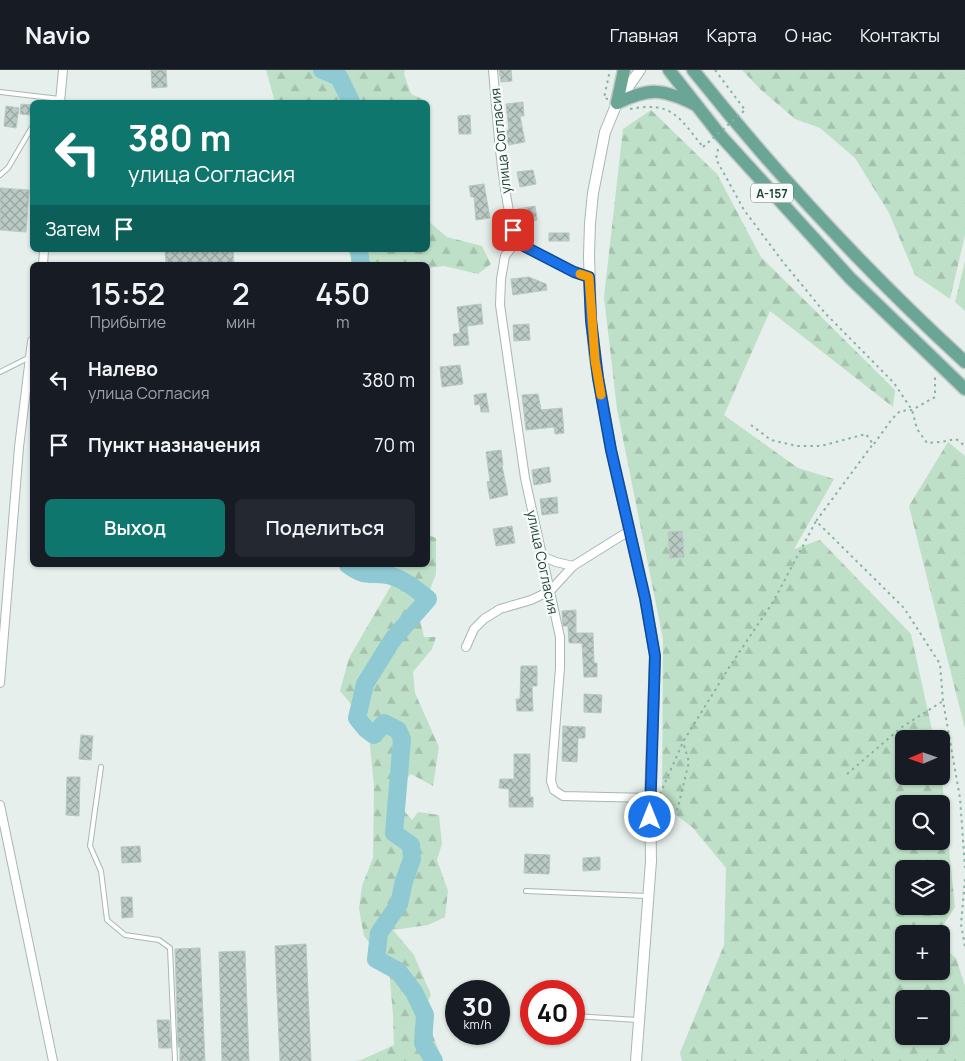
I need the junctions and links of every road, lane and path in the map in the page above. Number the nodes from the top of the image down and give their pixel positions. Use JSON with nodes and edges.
{"nodes":[{"id":1,"x":63,"y":70,"type":"edge"},
{"id":2,"x":493,"y":70,"type":"edge"},
{"id":3,"x":610,"y":70,"type":"edge"},
{"id":4,"x":624,"y":70,"type":"edge"},
{"id":5,"x":640,"y":70,"type":"edge"},
{"id":6,"x":669,"y":70,"type":"edge"},
{"id":7,"x":693,"y":70,"type":"edge"},
{"id":8,"x":715,"y":70,"type":"edge"},
{"id":9,"x":0,"y":92,"type":"edge"},
{"id":10,"x":51,"y":98,"type":"joint"},
{"id":11,"x":57,"y":100,"type":"edge"},
{"id":12,"x":60,"y":100,"type":"edge"},
{"id":13,"x":617,"y":103,"type":"junction"},
{"id":14,"x":696,"y":105,"type":"junction"},
{"id":15,"x":30,"y":130,"type":"edge"},
{"id":16,"x":720,"y":135,"type":"junction"},
{"id":17,"x":0,"y":175,"type":"edge"},
{"id":18,"x":516,"y":242,"type":"junction"},
{"id":19,"x":589,"y":277,"type":"junction"},
{"id":20,"x":30,"y":358,"type":"joint"},
{"id":21,"x":965,"y":362,"type":"edge"},
{"id":22,"x":941,"y":366,"type":"junction"},
{"id":23,"x":0,"y":372,"type":"edge"},
{"id":24,"x":965,"y":389,"type":"edge"},
{"id":25,"x":912,"y":410,"type":"junction"},
{"id":26,"x":751,"y":425,"type":"dead end"},
{"id":27,"x":872,"y":446,"type":"junction"},
{"id":28,"x":965,"y":446,"type":"edge"},
{"id":29,"x":816,"y":521,"type":"junction"},
{"id":30,"x":629,"y":530,"type":"junction"},
{"id":31,"x":542,"y":556,"type":"junction"},
{"id":32,"x":573,"y":566,"type":"junction"},
{"id":33,"x":550,"y":591,"type":"junction"},
{"id":34,"x":466,"y":647,"type":"dead end"},
{"id":35,"x":0,"y":683,"type":"edge"},
{"id":36,"x":943,"y":701,"type":"junction"},
{"id":37,"x":683,"y":742,"type":"junction"},
{"id":38,"x":101,"y":767,"type":"dead end"},
{"id":39,"x":847,"y":774,"type":"dead end"},
{"id":40,"x":650,"y":798,"type":"junction"},
{"id":41,"x":0,"y":805,"type":"edge"},
{"id":42,"x":965,"y":868,"type":"edge"},
{"id":43,"x":965,"y":879,"type":"edge"},
{"id":44,"x":526,"y":891,"type":"dead end"},
{"id":45,"x":649,"y":896,"type":"junction"},
{"id":46,"x":965,"y":947,"type":"edge"},
{"id":47,"x":585,"y":1017,"type":"edge"},
{"id":48,"x":638,"y":1020,"type":"junction"},
{"id":49,"x":53,"y":1061,"type":"edge"},
{"id":50,"x":175,"y":1061,"type":"edge"},
{"id":51,"x":636,"y":1061,"type":"edge"}],
"edges":[{"from":1,"to":12,"type":"street"},
{"from":2,"to":18,"type":"street","name":"улица Согласия"},
{"from":3,"to":13,"type":"path"},
{"from":4,"to":13,"type":"main road"},
{"from":5,"to":13,"type":"street"},
{"from":6,"to":14,"type":"main road","number":"А-157"},
{"from":7,"to":21,"type":"main road","number":"А-157"},
{"from":8,"to":13,"type":"path","bridge":true},
{"from":9,"to":10,"type":"lane"},
{"from":10,"to":11,"type":"lane"},
{"from":13,"to":14,"type":"main road"},
{"from":13,"to":19,"type":"street"},
{"from":14,"to":16,"type":"main road","number":"А-157"},
{"from":15,"to":17,"type":"lane"},
{"from":16,"to":22,"type":"main road","number":"А-157"},
{"from":16,"to":25,"type":"path"},
{"from":18,"to":19,"type":"street"},
{"from":18,"to":31,"type":"street","name":"улица Согласия"},
{"from":19,"to":30,"type":"street"},
{"from":20,"to":23,"type":"lane"},
{"from":20,"to":35,"type":"street"},
{"from":22,"to":24,"type":"main road","number":"А-157"},
{"from":22,"to":25,"type":"path"},
{"from":25,"to":27,"type":"path"},
{"from":25,"to":28,"type":"path"},
{"from":26,"to":27,"type":"path"},
{"from":27,"to":29,"type":"path"},
{"from":29,"to":36,"type":"path"},
{"from":29,"to":37,"type":"path"},
{"from":30,"to":32,"type":"street"},
{"from":30,"to":40,"type":"street"},
{"from":31,"to":32,"type":"street"},
{"from":31,"to":33,"type":"street","name":"улица Согласия"},
{"from":32,"to":33,"type":"street"},
{"from":33,"to":34,"type":"street"},
{"from":33,"to":40,"type":"street","name":"улица Согласия"},
{"from":36,"to":39,"type":"path"},
{"from":36,"to":42,"type":"path"},
{"from":37,"to":37,"type":"path"},
{"from":38,"to":50,"type":"lane"},
{"from":40,"to":45,"type":"street"},
{"from":41,"to":49,"type":"street"},
{"from":43,"to":46,"type":"path"},
{"from":44,"to":45,"type":"lane"},
{"from":45,"to":48,"type":"street"},
{"from":47,"to":48,"type":"lane"},
{"from":48,"to":51,"type":"street"}]}
